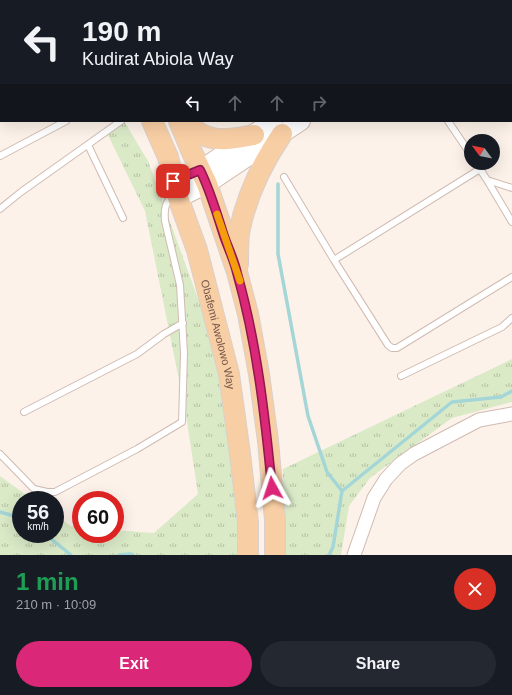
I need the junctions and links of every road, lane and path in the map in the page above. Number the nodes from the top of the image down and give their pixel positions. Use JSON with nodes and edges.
{"nodes":[{"id":1,"x":64,"y":122,"type":"edge"},
{"id":2,"x":120,"y":122,"type":"edge"},
{"id":3,"x":152,"y":122,"type":"edge"},
{"id":4,"x":179,"y":122,"type":"edge"},
{"id":5,"x":187,"y":122,"type":"edge"},
{"id":6,"x":298,"y":122,"type":"edge"},
{"id":7,"x":449,"y":122,"type":"edge"},
{"id":8,"x":278,"y":128,"type":"edge"},
{"id":9,"x":254,"y":135,"type":"junction"},
{"id":10,"x":88,"y":145,"type":"junction"},
{"id":11,"x":464,"y":145,"type":"edge"},
{"id":12,"x":0,"y":156,"type":"edge"},
{"id":13,"x":478,"y":170,"type":"edge"},
{"id":14,"x":481,"y":170,"type":"edge"},
{"id":15,"x":204,"y":177,"type":"junction"},
{"id":16,"x":284,"y":177,"type":"dead end"},
{"id":17,"x":488,"y":180,"type":"junction"},
{"id":18,"x":512,"y":188,"type":"edge"},
{"id":19,"x":176,"y":190,"type":"junction"},
{"id":20,"x":0,"y":209,"type":"edge"},
{"id":21,"x":123,"y":218,"type":"dead end"},
{"id":22,"x":512,"y":222,"type":"edge"},
{"id":23,"x":334,"y":260,"type":"junction"},
{"id":24,"x":237,"y":272,"type":"junction"},
{"id":25,"x":512,"y":277,"type":"edge"},
{"id":26,"x":512,"y":318,"type":"edge"},
{"id":27,"x":183,"y":323,"type":"junction"},
{"id":28,"x":402,"y":376,"type":"dead end"},
{"id":29,"x":24,"y":412,"type":"dead end"},
{"id":30,"x":512,"y":414,"type":"edge"},
{"id":31,"x":0,"y":454,"type":"edge"},
{"id":32,"x":248,"y":555,"type":"edge"},
{"id":33,"x":275,"y":555,"type":"edge"},
{"id":34,"x":354,"y":555,"type":"edge"}],
"edges":[{"from":1,"to":12,"type":"lane"},
{"from":2,"to":10,"type":"lane"},
{"from":3,"to":19,"type":"main road","name":"Obafemi Awolowo Way"},
{"from":4,"to":15,"type":"main road"},
{"from":5,"to":9,"type":"main road"},
{"from":6,"to":8,"type":"main road"},
{"from":7,"to":11,"type":"lane"},
{"from":8,"to":9,"type":"main road"},
{"from":8,"to":15,"type":"main road"},
{"from":8,"to":24,"type":"main road"},
{"from":9,"to":15,"type":"main road"},
{"from":10,"to":20,"type":"lane"},
{"from":10,"to":21,"type":"lane"},
{"from":13,"to":23,"type":"lane"},
{"from":14,"to":17,"type":"lane"},
{"from":15,"to":19,"type":"main road"},
{"from":15,"to":24,"type":"main road"},
{"from":16,"to":23,"type":"lane"},
{"from":17,"to":18,"type":"lane"},
{"from":17,"to":22,"type":"lane"},
{"from":19,"to":27,"type":"lane"},
{"from":19,"to":32,"type":"main road","name":"Obafemi Awolowo Way"},
{"from":23,"to":25,"type":"lane"},
{"from":24,"to":33,"type":"main road"},
{"from":26,"to":28,"type":"lane"},
{"from":27,"to":29,"type":"lane"},
{"from":27,"to":31,"type":"lane"},
{"from":30,"to":34,"type":"street"}]}
